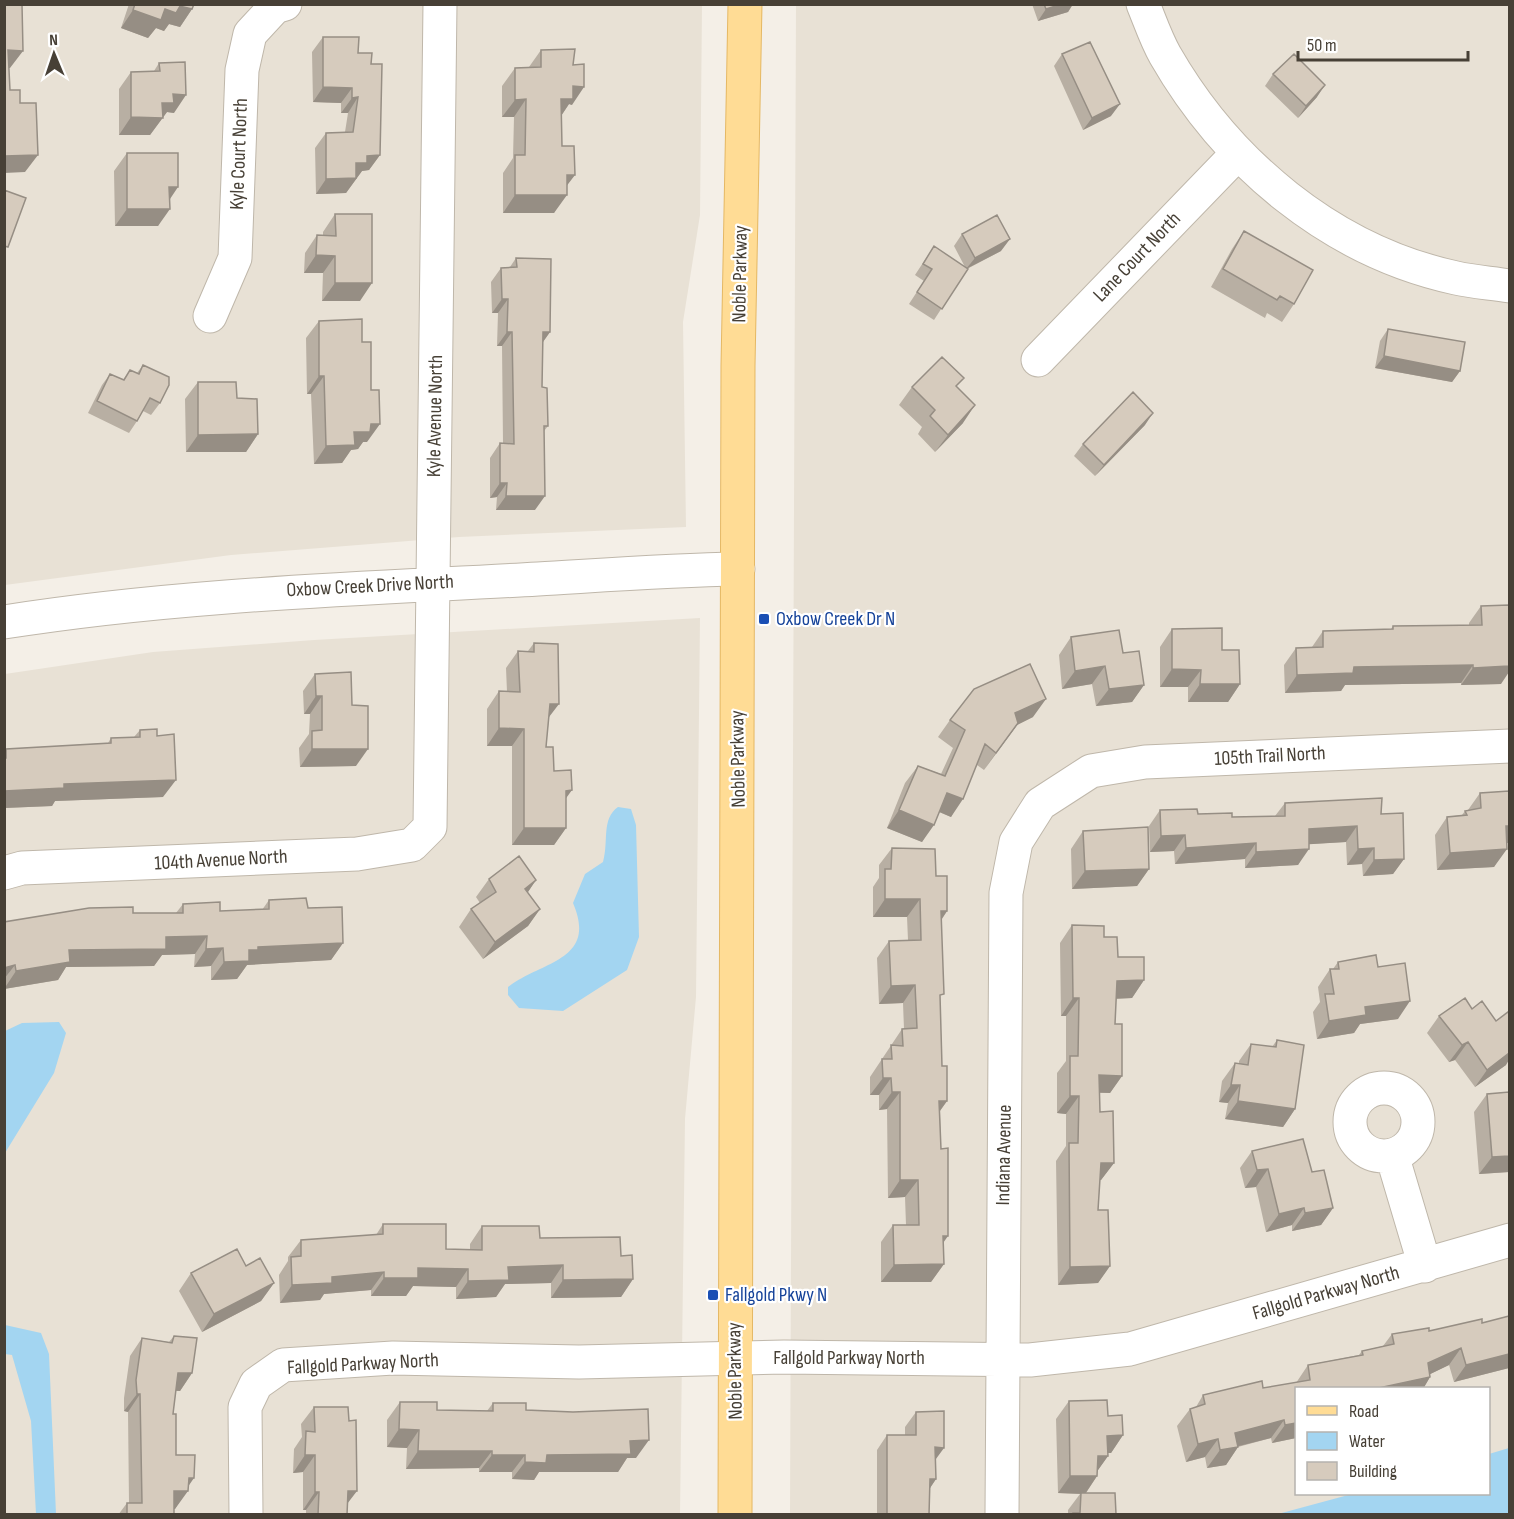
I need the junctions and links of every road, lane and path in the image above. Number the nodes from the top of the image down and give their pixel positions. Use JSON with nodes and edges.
{"nodes":[{"id":1,"x":285,"y":4,"type":"edge"},
{"id":2,"x":440,"y":4,"type":"edge"},
{"id":3,"x":745,"y":4,"type":"edge"},
{"id":4,"x":1143,"y":4,"type":"edge"},
{"id":5,"x":1237,"y":154,"type":"junction"},
{"id":6,"x":1509,"y":285,"type":"edge"},
{"id":7,"x":210,"y":316,"type":"dead end"},
{"id":8,"x":1038,"y":360,"type":"dead end"},
{"id":9,"x":738,"y":569,"type":"junction"},
{"id":10,"x":432,"y":583,"type":"junction"},
{"id":11,"x":4,"y":622,"type":"edge"},
{"id":12,"x":1509,"y":746,"type":"edge"},
{"id":13,"x":1040,"y":804,"type":"joint"},
{"id":14,"x":430,"y":827,"type":"joint"},
{"id":15,"x":4,"y":873,"type":"edge"},
{"id":16,"x":1392,"y":1155,"type":"dead end"},
{"id":17,"x":1509,"y":1240,"type":"edge"},
{"id":18,"x":1425,"y":1266,"type":"junction"},
{"id":19,"x":1001,"y":1358,"type":"junction"},
{"id":20,"x":734,"y":1359,"type":"junction"},
{"id":21,"x":246,"y":1515,"type":"edge"},
{"id":22,"x":735,"y":1515,"type":"edge"},
{"id":23,"x":1002,"y":1515,"type":"edge"}],
"edges":[{"from":1,"to":7,"type":"street","name":"Kyle Court North"},
{"from":2,"to":10,"type":"street","name":"Kyle Avenue North"},
{"from":3,"to":9,"type":"main road","name":"Noble Parkway"},
{"from":4,"to":5,"type":"street"},
{"from":5,"to":6,"type":"street"},
{"from":5,"to":8,"type":"street","name":"Lane Court North"},
{"from":9,"to":10,"type":"street","name":"Oxbow Creek Drive North"},
{"from":9,"to":20,"type":"main road","name":"Noble Parkway"},
{"from":10,"to":11,"type":"street","name":"Oxbow Creek Drive North"},
{"from":10,"to":14,"type":"street","name":"Kyle Avenue North"},
{"from":12,"to":13,"type":"street","name":"105th Trail North"},
{"from":13,"to":19,"type":"street","name":"Indiana Avenue"},
{"from":14,"to":15,"type":"street","name":"104th Avenue North"},
{"from":16,"to":18,"type":"street","name":"Fallgold Parkway North"},
{"from":17,"to":18,"type":"street","name":"Fallgold Parkway North"},
{"from":18,"to":19,"type":"street","name":"Fallgold Parkway North"},
{"from":19,"to":20,"type":"street","name":"Fallgold Parkway North"},
{"from":19,"to":23,"type":"street","name":"Indiana Avenue"},
{"from":20,"to":21,"type":"street","name":"Fallgold Parkway North"},
{"from":20,"to":22,"type":"main road","name":"Noble Parkway"}]}
